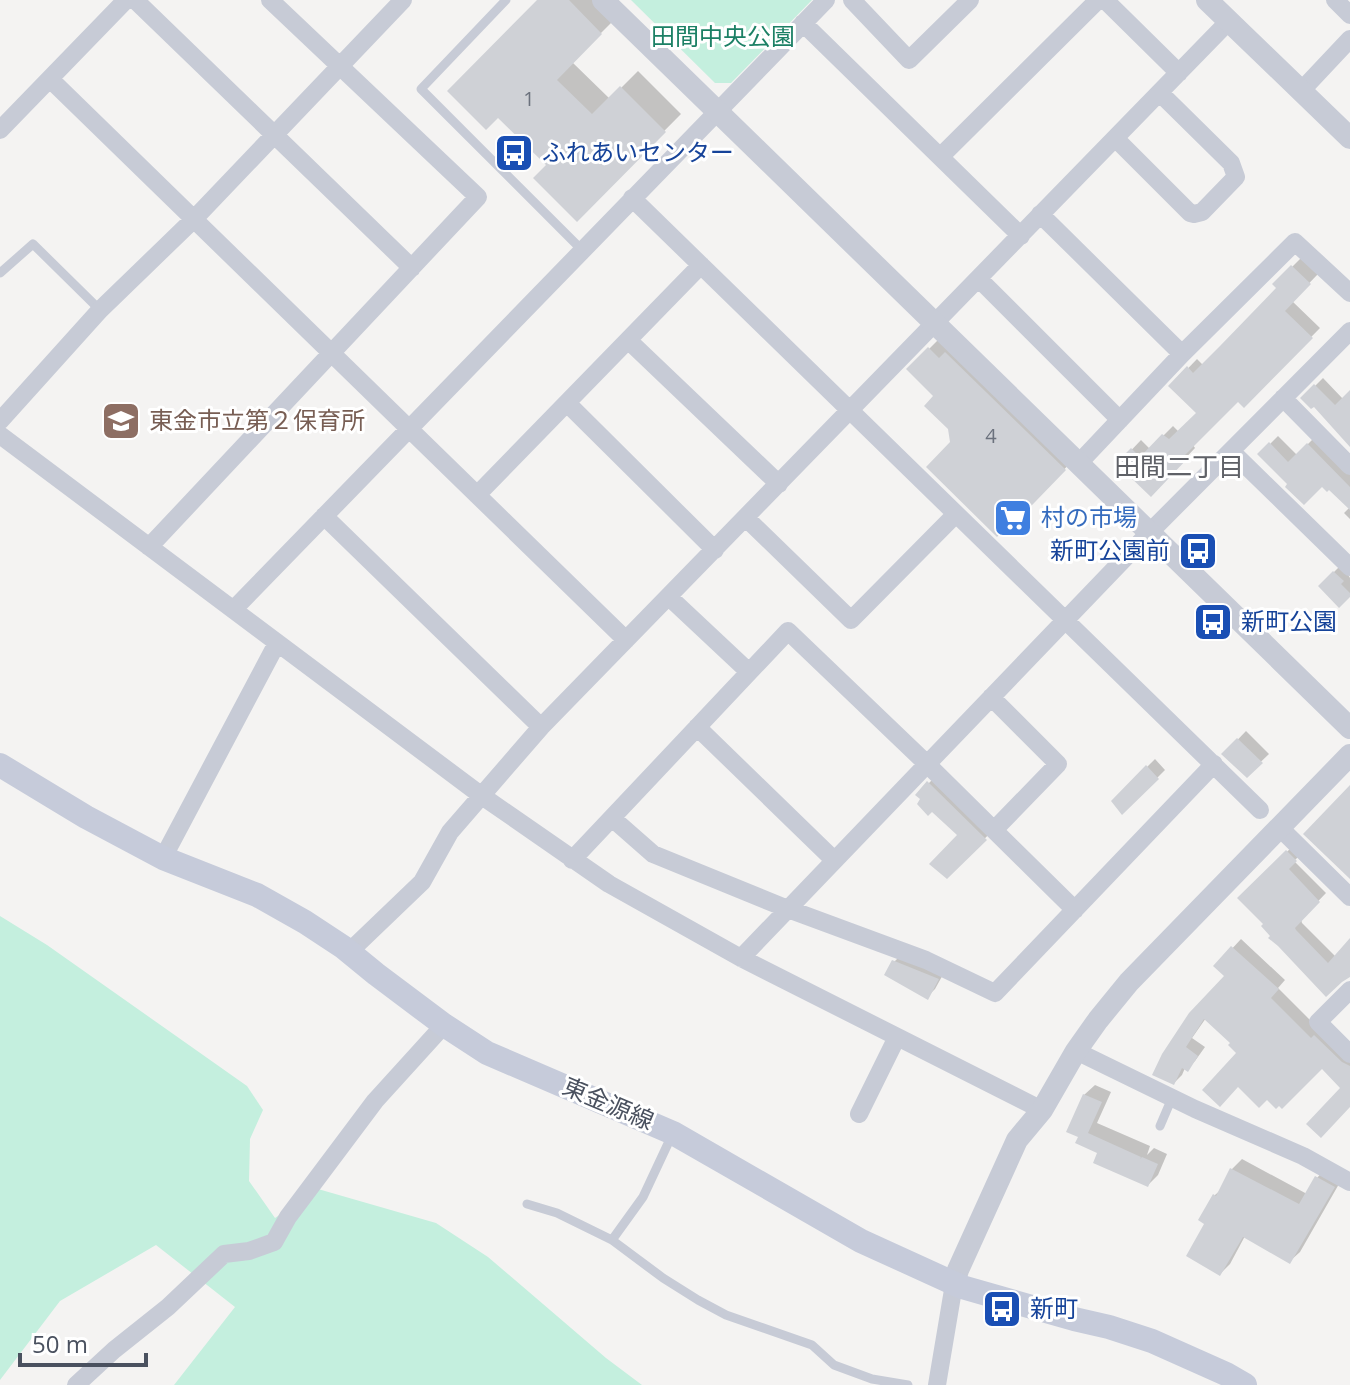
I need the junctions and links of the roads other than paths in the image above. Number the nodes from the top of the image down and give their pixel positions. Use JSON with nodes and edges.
{"nodes":[{"id":1,"x":126,"y":0,"type":"edge"},
{"id":2,"x":135,"y":0,"type":"edge"},
{"id":3,"x":270,"y":0,"type":"edge"},
{"id":4,"x":403,"y":0,"type":"edge"},
{"id":5,"x":506,"y":0,"type":"edge"},
{"id":6,"x":603,"y":0,"type":"edge"},
{"id":7,"x":826,"y":0,"type":"edge"},
{"id":8,"x":852,"y":0,"type":"edge"},
{"id":9,"x":970,"y":0,"type":"edge"},
{"id":10,"x":1098,"y":0,"type":"edge"},
{"id":11,"x":1105,"y":0,"type":"edge"},
{"id":12,"x":1207,"y":0,"type":"edge"},
{"id":13,"x":1335,"y":0,"type":"edge"},
{"id":14,"x":1350,"y":15,"type":"edge"},
{"id":15,"x":1229,"y":21,"type":"junction"},
{"id":16,"x":803,"y":23,"type":"junction"},
{"id":17,"x":1350,"y":39,"type":"edge"},
{"id":18,"x":340,"y":66,"type":"junction"},
{"id":19,"x":1179,"y":73,"type":"junction"},
{"id":20,"x":50,"y":79,"type":"junction"},
{"id":21,"x":1301,"y":91,"type":"junction"},
{"id":22,"x":1160,"y":93,"type":"junction"},
{"id":23,"x":717,"y":111,"type":"junction"},
{"id":24,"x":0,"y":130,"type":"edge"},
{"id":25,"x":275,"y":134,"type":"junction"},
{"id":26,"x":1115,"y":138,"type":"junction"},
{"id":27,"x":1350,"y":138,"type":"edge"},
{"id":28,"x":940,"y":157,"type":"junction"},
{"id":29,"x":632,"y":198,"type":"junction"},
{"id":30,"x":1040,"y":214,"type":"junction"},
{"id":31,"x":194,"y":219,"type":"junction"},
{"id":32,"x":1021,"y":236,"type":"junction"},
{"id":33,"x":582,"y":250,"type":"junction"},
{"id":34,"x":701,"y":265,"type":"junction"},
{"id":35,"x":412,"y":268,"type":"junction"},
{"id":36,"x":0,"y":273,"type":"edge"},
{"id":37,"x":979,"y":279,"type":"junction"},
{"id":38,"x":1350,"y":293,"type":"edge"},
{"id":39,"x":100,"y":310,"type":"junction"},
{"id":40,"x":935,"y":324,"type":"junction"},
{"id":41,"x":628,"y":340,"type":"junction"},
{"id":42,"x":1347,"y":341,"type":"edge"},
{"id":43,"x":331,"y":353,"type":"junction"},
{"id":44,"x":1182,"y":354,"type":"junction"},
{"id":45,"x":1283,"y":398,"type":"junction"},
{"id":46,"x":567,"y":403,"type":"junction"},
{"id":47,"x":850,"y":412,"type":"junction"},
{"id":48,"x":1120,"y":420,"type":"junction"},
{"id":49,"x":0,"y":421,"type":"edge"},
{"id":50,"x":408,"y":429,"type":"junction"},
{"id":51,"x":0,"y":435,"type":"edge"},
{"id":52,"x":1231,"y":451,"type":"junction"},
{"id":53,"x":1078,"y":464,"type":"junction"},
{"id":54,"x":1350,"y":466,"type":"edge"},
{"id":55,"x":779,"y":484,"type":"junction"},
{"id":56,"x":477,"y":495,"type":"junction"},
{"id":57,"x":956,"y":514,"type":"junction"},
{"id":58,"x":324,"y":516,"type":"junction"},
{"id":59,"x":746,"y":518,"type":"junction"},
{"id":60,"x":1149,"y":533,"type":"junction"},
{"id":61,"x":149,"y":547,"type":"junction"},
{"id":62,"x":715,"y":550,"type":"junction"},
{"id":63,"x":1350,"y":567,"type":"edge"},
{"id":64,"x":669,"y":597,"type":"junction"},
{"id":65,"x":234,"y":609,"type":"junction"},
{"id":66,"x":1066,"y":620,"type":"junction"},
{"id":67,"x":626,"y":640,"type":"junction"},
{"id":68,"x":277,"y":643,"type":"junction"},
{"id":69,"x":749,"y":672,"type":"junction"},
{"id":70,"x":991,"y":697,"type":"junction"},
{"id":71,"x":541,"y":727,"type":"junction"},
{"id":72,"x":697,"y":727,"type":"junction"},
{"id":73,"x":1350,"y":728,"type":"edge"},
{"id":74,"x":1350,"y":755,"type":"edge"},
{"id":75,"x":927,"y":764,"type":"junction"},
{"id":76,"x":1214,"y":764,"type":"junction"},
{"id":77,"x":0,"y":765,"type":"edge"},
{"id":78,"x":482,"y":796,"type":"junction"},
{"id":79,"x":1260,"y":810,"type":"dead end"},
{"id":80,"x":612,"y":818,"type":"junction"},
{"id":81,"x":1279,"y":827,"type":"junction"},
{"id":82,"x":994,"y":830,"type":"junction"},
{"id":83,"x":163,"y":858,"type":"junction"},
{"id":84,"x":572,"y":860,"type":"junction"},
{"id":85,"x":834,"y":860,"type":"junction"},
{"id":86,"x":1350,"y":897,"type":"edge"},
{"id":87,"x":788,"y":909,"type":"junction"},
{"id":88,"x":1075,"y":910,"type":"junction"},
{"id":89,"x":349,"y":952,"type":"junction"},
{"id":90,"x":741,"y":958,"type":"junction"},
{"id":91,"x":1350,"y":990,"type":"edge"},
{"id":92,"x":444,"y":1025,"type":"junction"},
{"id":93,"x":897,"y":1037,"type":"junction"},
{"id":94,"x":1076,"y":1051,"type":"junction"},
{"id":95,"x":1350,"y":1054,"type":"edge"},
{"id":96,"x":1172,"y":1098,"type":"junction"},
{"id":97,"x":1042,"y":1110,"type":"junction"},
{"id":98,"x":859,"y":1114,"type":"dead end"},
{"id":99,"x":1160,"y":1126,"type":"dead end"},
{"id":100,"x":673,"y":1133,"type":"junction"},
{"id":101,"x":1350,"y":1182,"type":"edge"},
{"id":102,"x":527,"y":1204,"type":"dead end"},
{"id":103,"x":612,"y":1240,"type":"junction"},
{"id":104,"x":954,"y":1284,"type":"junction"},
{"id":105,"x":76,"y":1385,"type":"edge"},
{"id":106,"x":908,"y":1385,"type":"edge"},
{"id":107,"x":937,"y":1385,"type":"edge"},
{"id":108,"x":1245,"y":1385,"type":"edge"}],
"edges":[{"from":1,"to":20,"type":"street"},
{"from":2,"to":25,"type":"street"},
{"from":3,"to":18,"type":"street"},
{"from":4,"to":18,"type":"street"},
{"from":5,"to":33,"type":"lane"},
{"from":6,"to":23,"type":"street"},
{"from":7,"to":16,"type":"street"},
{"from":8,"to":9,"type":"street"},
{"from":10,"to":28,"type":"street"},
{"from":11,"to":19,"type":"street"},
{"from":12,"to":15,"type":"street"},
{"from":13,"to":14,"type":"street"},
{"from":15,"to":19,"type":"street"},
{"from":15,"to":21,"type":"street"},
{"from":16,"to":23,"type":"street"},
{"from":16,"to":28,"type":"street"},
{"from":17,"to":21,"type":"street"},
{"from":18,"to":25,"type":"street"},
{"from":18,"to":35,"type":"street"},
{"from":19,"to":22,"type":"street"},
{"from":20,"to":24,"type":"street"},
{"from":20,"to":31,"type":"street"},
{"from":21,"to":27,"type":"street"},
{"from":22,"to":26,"type":"street"},
{"from":22,"to":26,"type":"street"},
{"from":23,"to":29,"type":"street"},
{"from":23,"to":40,"type":"street"},
{"from":25,"to":31,"type":"street"},
{"from":25,"to":35,"type":"street"},
{"from":26,"to":30,"type":"street"},
{"from":28,"to":32,"type":"street"},
{"from":29,"to":33,"type":"street"},
{"from":29,"to":34,"type":"street"},
{"from":30,"to":32,"type":"street"},
{"from":30,"to":44,"type":"street"},
{"from":31,"to":39,"type":"street"},
{"from":31,"to":43,"type":"street"},
{"from":32,"to":37,"type":"street"},
{"from":33,"to":50,"type":"street"},
{"from":34,"to":41,"type":"street"},
{"from":34,"to":47,"type":"street"},
{"from":35,"to":43,"type":"street"},
{"from":36,"to":39,"type":"lane"},
{"from":37,"to":40,"type":"street"},
{"from":37,"to":48,"type":"street"},
{"from":38,"to":44,"type":"street"},
{"from":39,"to":49,"type":"street"},
{"from":40,"to":47,"type":"street"},
{"from":40,"to":53,"type":"street"},
{"from":41,"to":46,"type":"street"},
{"from":41,"to":55,"type":"street"},
{"from":42,"to":45,"type":"street"},
{"from":43,"to":50,"type":"street"},
{"from":43,"to":61,"type":"street"},
{"from":44,"to":48,"type":"street"},
{"from":45,"to":52,"type":"street"},
{"from":45,"to":54,"type":"street"},
{"from":46,"to":56,"type":"street"},
{"from":46,"to":62,"type":"street"},
{"from":47,"to":55,"type":"street"},
{"from":47,"to":57,"type":"street"},
{"from":48,"to":53,"type":"street"},
{"from":50,"to":56,"type":"street"},
{"from":50,"to":58,"type":"street"},
{"from":51,"to":61,"type":"street"},
{"from":52,"to":60,"type":"street"},
{"from":52,"to":63,"type":"street"},
{"from":53,"to":60,"type":"street"},
{"from":55,"to":59,"type":"street"},
{"from":56,"to":67,"type":"street"},
{"from":57,"to":59,"type":"street"},
{"from":57,"to":66,"type":"street"},
{"from":58,"to":65,"type":"street"},
{"from":58,"to":71,"type":"street"},
{"from":59,"to":62,"type":"street"},
{"from":60,"to":66,"type":"street"},
{"from":60,"to":73,"type":"street"},
{"from":61,"to":65,"type":"street"},
{"from":62,"to":64,"type":"street"},
{"from":64,"to":67,"type":"street"},
{"from":64,"to":69,"type":"street"},
{"from":65,"to":68,"type":"street"},
{"from":66,"to":70,"type":"street"},
{"from":66,"to":76,"type":"street"},
{"from":67,"to":71,"type":"street"},
{"from":68,"to":78,"type":"street"},
{"from":68,"to":83,"type":"street"},
{"from":69,"to":72,"type":"street"},
{"from":69,"to":75,"type":"street"},
{"from":70,"to":75,"type":"street"},
{"from":70,"to":82,"type":"street"},
{"from":71,"to":78,"type":"street"},
{"from":72,"to":80,"type":"street"},
{"from":72,"to":85,"type":"street"},
{"from":74,"to":81,"type":"street"},
{"from":75,"to":82,"type":"street"},
{"from":75,"to":85,"type":"street"},
{"from":76,"to":79,"type":"street"},
{"from":76,"to":88,"type":"street"},
{"from":77,"to":83,"type":"main road","name":"東金源線"},
{"from":78,"to":84,"type":"street"},
{"from":78,"to":89,"type":"street"},
{"from":80,"to":84,"type":"street"},
{"from":80,"to":87,"type":"street"},
{"from":81,"to":86,"type":"street"},
{"from":81,"to":94,"type":"street"},
{"from":82,"to":88,"type":"street"},
{"from":83,"to":89,"type":"main road","name":"東金源線"},
{"from":84,"to":90,"type":"street"},
{"from":85,"to":87,"type":"street"},
{"from":87,"to":88,"type":"street"},
{"from":87,"to":90,"type":"street"},
{"from":89,"to":92,"type":"main road","name":"東金源線"},
{"from":90,"to":93,"type":"street"},
{"from":91,"to":95,"type":"street"},
{"from":92,"to":100,"type":"main road","name":"東金源線"},
{"from":92,"to":105,"type":"street"},
{"from":93,"to":97,"type":"street"},
{"from":93,"to":98,"type":"street"},
{"from":94,"to":96,"type":"street"},
{"from":94,"to":97,"type":"street"},
{"from":96,"to":99,"type":"lane"},
{"from":96,"to":101,"type":"street"},
{"from":97,"to":104,"type":"street"},
{"from":100,"to":103,"type":"lane"},
{"from":100,"to":104,"type":"main road","name":"東金源線"},
{"from":102,"to":103,"type":"lane"},
{"from":103,"to":106,"type":"lane"},
{"from":104,"to":107,"type":"street"},
{"from":104,"to":108,"type":"main road","name":"東金源線"}]}
